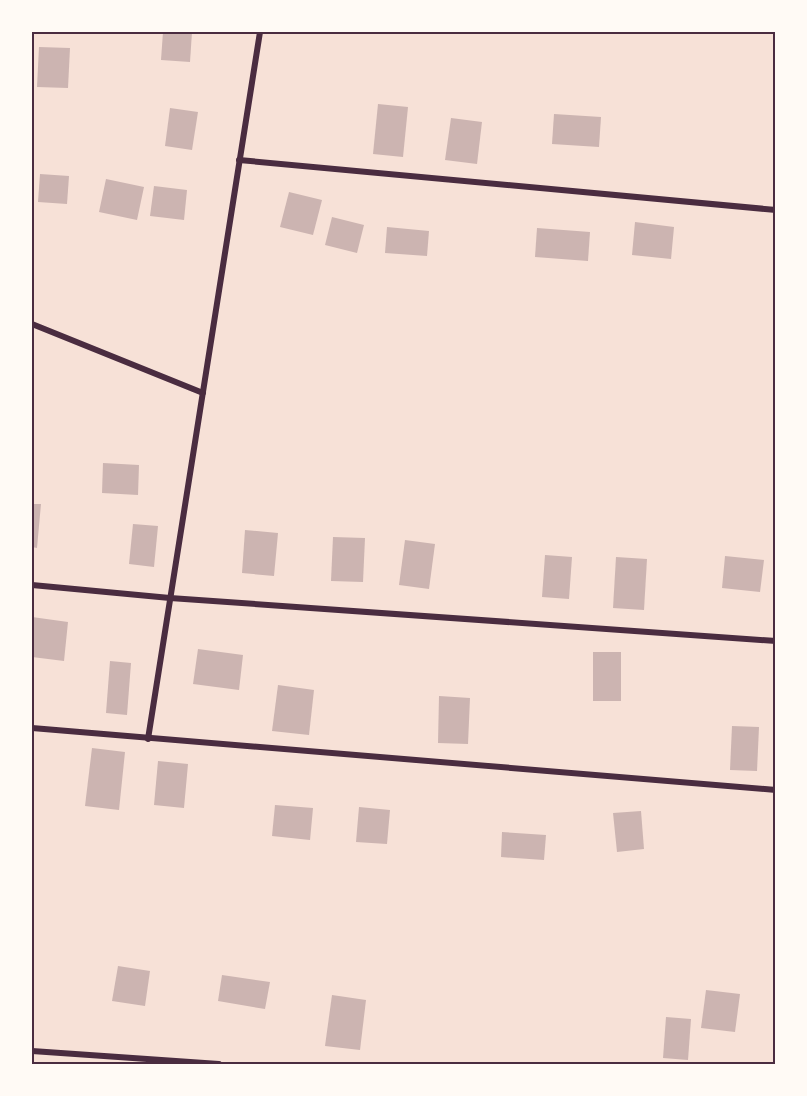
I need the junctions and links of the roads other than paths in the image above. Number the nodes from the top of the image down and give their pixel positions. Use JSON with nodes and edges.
{"nodes":[{"id":1,"x":260,"y":32,"type":"edge"},
{"id":2,"x":239,"y":160,"type":"junction"},
{"id":3,"x":776,"y":210,"type":"edge"},
{"id":4,"x":32,"y":324,"type":"edge"},
{"id":5,"x":202,"y":393,"type":"junction"},
{"id":6,"x":32,"y":585,"type":"edge"},
{"id":7,"x":170,"y":598,"type":"junction"},
{"id":8,"x":776,"y":641,"type":"edge"},
{"id":9,"x":32,"y":729,"type":"edge"},
{"id":10,"x":148,"y":739,"type":"junction"},
{"id":11,"x":776,"y":790,"type":"edge"},
{"id":12,"x":32,"y":1051,"type":"edge"},
{"id":13,"x":219,"y":1065,"type":"edge"}],
"edges":[{"from":1,"to":2,"type":"street"},
{"from":2,"to":3,"type":"street"},
{"from":2,"to":5,"type":"street"},
{"from":4,"to":5,"type":"street"},
{"from":5,"to":7,"type":"street"},
{"from":6,"to":7,"type":"street"},
{"from":7,"to":8,"type":"street"},
{"from":7,"to":10,"type":"street"},
{"from":9,"to":10,"type":"street"},
{"from":10,"to":11,"type":"street"},
{"from":12,"to":13,"type":"street"}]}
